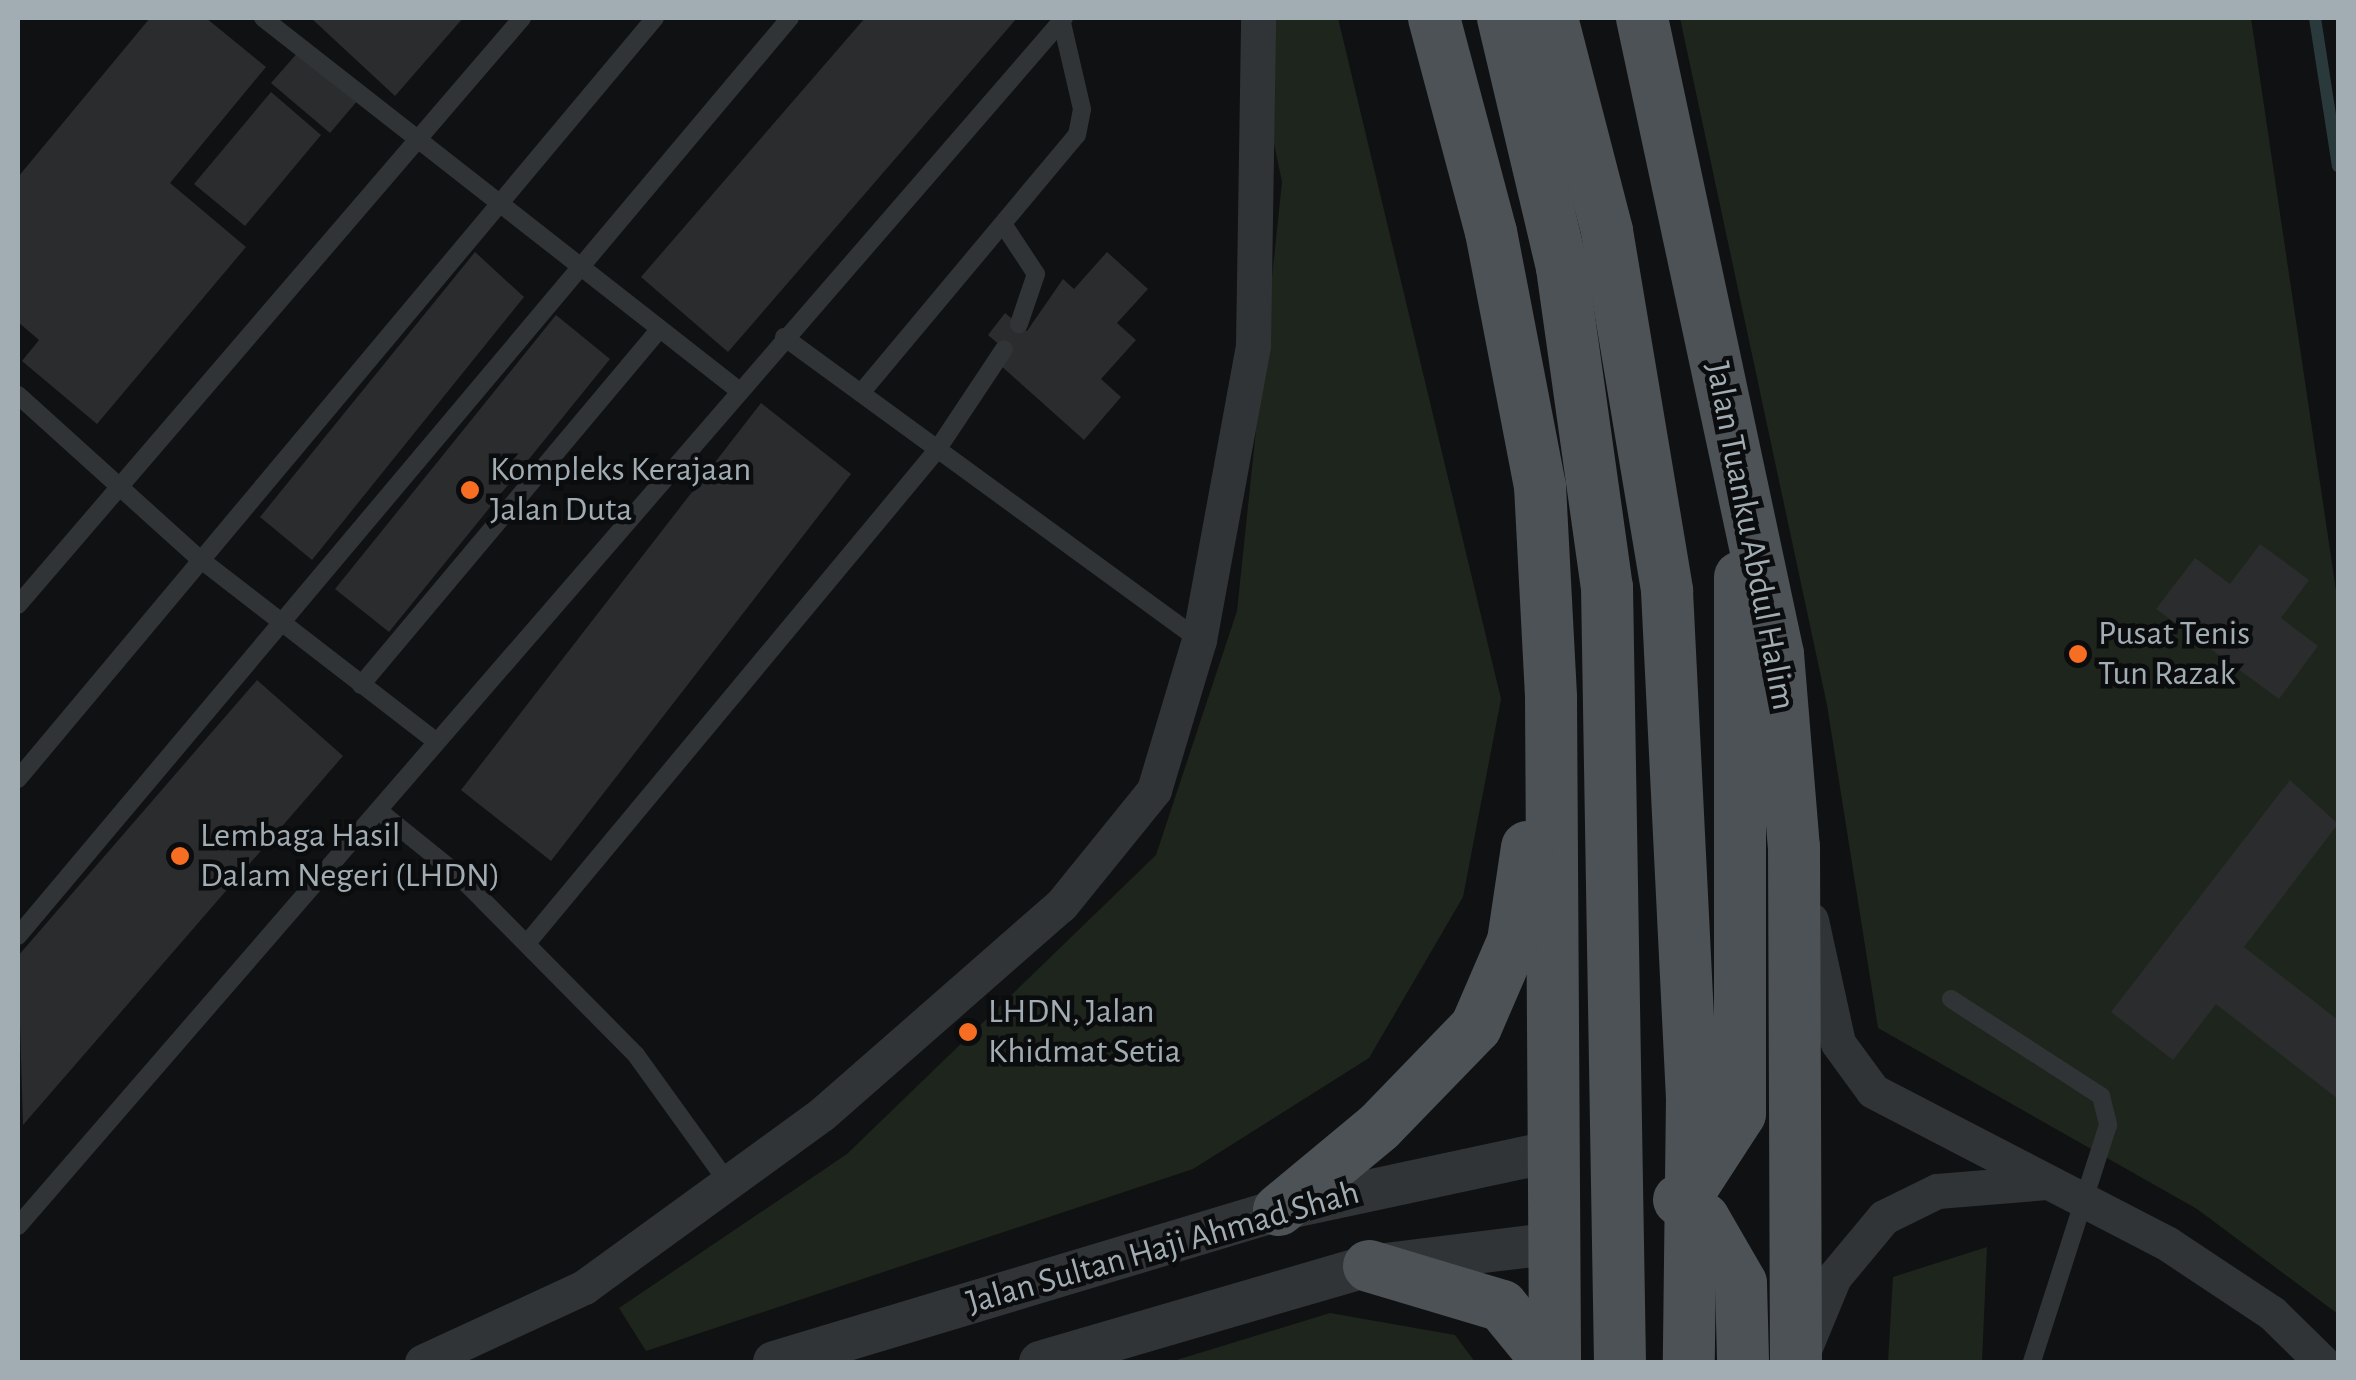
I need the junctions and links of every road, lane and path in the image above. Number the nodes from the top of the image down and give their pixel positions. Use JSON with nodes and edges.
{"nodes":[{"id":1,"x":262,"y":18,"type":"edge"},
{"id":2,"x":522,"y":18,"type":"edge"},
{"id":3,"x":656,"y":18,"type":"edge"},
{"id":4,"x":790,"y":18,"type":"edge"},
{"id":5,"x":1258,"y":18,"type":"edge"},
{"id":6,"x":1434,"y":18,"type":"edge"},
{"id":7,"x":1493,"y":18,"type":"edge"},
{"id":8,"x":1502,"y":18,"type":"edge"},
{"id":9,"x":1552,"y":18,"type":"edge"},
{"id":10,"x":1064,"y":20,"type":"edge"},
{"id":11,"x":1642,"y":21,"type":"edge"},
{"id":12,"x":1527,"y":119,"type":"junction"},
{"id":13,"x":416,"y":139,"type":"junction"},
{"id":14,"x":498,"y":203,"type":"junction"},
{"id":15,"x":1005,"y":228,"type":"junction"},
{"id":16,"x":577,"y":266,"type":"junction"},
{"id":17,"x":1019,"y":324,"type":"dead end"},
{"id":18,"x":658,"y":330,"type":"junction"},
{"id":19,"x":784,"y":337,"type":"junction"},
{"id":20,"x":1004,"y":349,"type":"dead end"},
{"id":21,"x":738,"y":389,"type":"junction"},
{"id":22,"x":861,"y":393,"type":"junction"},
{"id":23,"x":18,"y":395,"type":"edge"},
{"id":24,"x":937,"y":450,"type":"junction"},
{"id":25,"x":1740,"y":470,"type":"junction"},
{"id":26,"x":118,"y":488,"type":"junction"},
{"id":27,"x":196,"y":556,"type":"junction"},
{"id":28,"x":18,"y":605,"type":"edge"},
{"id":29,"x":287,"y":625,"type":"junction"},
{"id":30,"x":1199,"y":640,"type":"junction"},
{"id":31,"x":361,"y":685,"type":"junction"},
{"id":32,"x":1551,"y":698,"type":"junction"},
{"id":33,"x":435,"y":741,"type":"junction"},
{"id":34,"x":18,"y":779,"type":"edge"},
{"id":35,"x":379,"y":811,"type":"junction"},
{"id":36,"x":1739,"y":848,"type":"junction"},
{"id":37,"x":1794,"y":848,"type":"junction"},
{"id":38,"x":1552,"y":857,"type":"junction"},
{"id":39,"x":18,"y":936,"type":"edge"},
{"id":40,"x":528,"y":942,"type":"junction"},
{"id":41,"x":1952,"y":999,"type":"dead end"},
{"id":42,"x":1555,"y":1152,"type":"junction"},
{"id":43,"x":2048,"y":1182,"type":"junction"},
{"id":44,"x":728,"y":1184,"type":"junction"},
{"id":45,"x":2084,"y":1198,"type":"junction"},
{"id":46,"x":1682,"y":1203,"type":"junction"},
{"id":47,"x":1279,"y":1210,"type":"junction"},
{"id":48,"x":18,"y":1226,"type":"edge"},
{"id":49,"x":1556,"y":1243,"type":"junction"},
{"id":50,"x":1369,"y":1266,"type":"junction"},
{"id":51,"x":422,"y":1362,"type":"edge"},
{"id":52,"x":774,"y":1362,"type":"edge"},
{"id":53,"x":1040,"y":1362,"type":"edge"},
{"id":54,"x":1551,"y":1362,"type":"edge"},
{"id":55,"x":1620,"y":1362,"type":"edge"},
{"id":56,"x":1690,"y":1362,"type":"edge"},
{"id":57,"x":1743,"y":1362,"type":"edge"},
{"id":58,"x":1798,"y":1362,"type":"edge"},
{"id":59,"x":2032,"y":1362,"type":"edge"},
{"id":60,"x":2322,"y":1362,"type":"edge"}],
"edges":[{"from":1,"to":13,"type":"lane"},
{"from":2,"to":13,"type":"lane"},
{"from":3,"to":14,"type":"lane"},
{"from":4,"to":16,"type":"lane"},
{"from":5,"to":30,"type":"street"},
{"from":6,"to":32,"type":"main road"},
{"from":7,"to":12,"type":"main road"},
{"from":8,"to":12,"type":"main road"},
{"from":9,"to":56,"type":"main road"},
{"from":10,"to":15,"type":"lane"},
{"from":10,"to":19,"type":"lane"},
{"from":11,"to":25,"type":"main road","name":"Jalan Tuanku Abdul Halim"},
{"from":12,"to":55,"type":"main road"},
{"from":13,"to":14,"type":"lane"},
{"from":13,"to":26,"type":"lane"},
{"from":14,"to":16,"type":"lane"},
{"from":14,"to":27,"type":"lane"},
{"from":15,"to":17,"type":"lane"},
{"from":15,"to":22,"type":"lane"},
{"from":16,"to":18,"type":"lane"},
{"from":16,"to":29,"type":"lane"},
{"from":18,"to":21,"type":"lane"},
{"from":18,"to":31,"type":"lane"},
{"from":19,"to":21,"type":"lane"},
{"from":19,"to":22,"type":"lane"},
{"from":20,"to":24,"type":"lane"},
{"from":21,"to":33,"type":"lane"},
{"from":22,"to":24,"type":"lane"},
{"from":23,"to":26,"type":"lane"},
{"from":24,"to":30,"type":"lane"},
{"from":24,"to":40,"type":"lane"},
{"from":25,"to":36,"type":"main road"},
{"from":25,"to":37,"type":"main road","name":"Jalan Tuanku Abdul Halim"},
{"from":26,"to":27,"type":"lane"},
{"from":26,"to":28,"type":"lane"},
{"from":27,"to":29,"type":"lane"},
{"from":27,"to":34,"type":"lane"},
{"from":29,"to":31,"type":"lane"},
{"from":29,"to":39,"type":"lane"},
{"from":30,"to":44,"type":"street"},
{"from":31,"to":33,"type":"lane"},
{"from":32,"to":38,"type":"main road"},
{"from":32,"to":47,"type":"main road"},
{"from":33,"to":35,"type":"lane"},
{"from":35,"to":40,"type":"lane"},
{"from":35,"to":48,"type":"lane"},
{"from":36,"to":38,"type":"main road"},
{"from":36,"to":46,"type":"main road"},
{"from":37,"to":43,"type":"street"},
{"from":37,"to":58,"type":"main road","name":"Jalan Tuanku Abdul Halim"},
{"from":38,"to":42,"type":"main road"},
{"from":40,"to":44,"type":"lane"},
{"from":41,"to":45,"type":"lane"},
{"from":42,"to":46,"type":"main road"},
{"from":42,"to":47,"type":"street","name":"Jalan Sultan Haji Ahmad Shah"},
{"from":42,"to":49,"type":"main road"},
{"from":43,"to":45,"type":"street"},
{"from":43,"to":58,"type":"street"},
{"from":44,"to":51,"type":"street"},
{"from":45,"to":59,"type":"lane"},
{"from":45,"to":60,"type":"street"},
{"from":46,"to":49,"type":"main road"},
{"from":46,"to":57,"type":"main road"},
{"from":47,"to":52,"type":"street","name":"Jalan Sultan Haji Ahmad Shah"},
{"from":49,"to":50,"type":"street"},
{"from":49,"to":54,"type":"main road"},
{"from":50,"to":53,"type":"street"},
{"from":50,"to":54,"type":"main road"}]}
